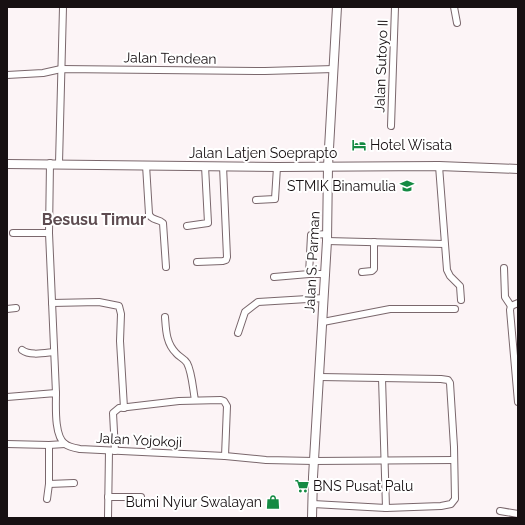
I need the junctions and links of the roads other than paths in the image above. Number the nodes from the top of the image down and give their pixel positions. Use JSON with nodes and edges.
{"nodes":[{"id":1,"x":63,"y":7,"type":"edge"},
{"id":2,"x":337,"y":7,"type":"edge"},
{"id":3,"x":395,"y":7,"type":"edge"},
{"id":4,"x":454,"y":7,"type":"edge"},
{"id":5,"x":457,"y":24,"type":"dead end"},
{"id":6,"x":60,"y":69,"type":"junction"},
{"id":7,"x":334,"y":69,"type":"junction"},
{"id":8,"x":7,"y":75,"type":"edge"},
{"id":9,"x":391,"y":126,"type":"dead end"},
{"id":10,"x":50,"y":163,"type":"junction"},
{"id":11,"x":59,"y":163,"type":"junction"},
{"id":12,"x":7,"y":164,"type":"edge"},
{"id":13,"x":146,"y":165,"type":"junction"},
{"id":14,"x":205,"y":166,"type":"junction"},
{"id":15,"x":222,"y":166,"type":"junction"},
{"id":16,"x":328,"y":166,"type":"junction"},
{"id":17,"x":439,"y":166,"type":"junction"},
{"id":18,"x":277,"y":167,"type":"junction"},
{"id":19,"x":518,"y":169,"type":"edge"},
{"id":20,"x":256,"y":200,"type":"dead end"},
{"id":21,"x":187,"y":226,"type":"dead end"},
{"id":22,"x":13,"y":233,"type":"dead end"},
{"id":23,"x":48,"y":233,"type":"junction"},
{"id":24,"x":328,"y":237,"type":"junction"},
{"id":25,"x":374,"y":242,"type":"junction"},
{"id":26,"x":444,"y":244,"type":"junction"},
{"id":27,"x":197,"y":262,"type":"dead end"},
{"id":28,"x":166,"y":267,"type":"dead end"},
{"id":29,"x":504,"y":268,"type":"dead end"},
{"id":30,"x":362,"y":272,"type":"dead end"},
{"id":31,"x":310,"y":274,"type":"junction"},
{"id":32,"x":326,"y":274,"type":"junction"},
{"id":33,"x":274,"y":277,"type":"dead end"},
{"id":34,"x":324,"y":298,"type":"junction"},
{"id":35,"x":461,"y":300,"type":"dead end"},
{"id":36,"x":52,"y":303,"type":"junction"},
{"id":37,"x":518,"y":303,"type":"edge"},
{"id":38,"x":511,"y":306,"type":"junction"},
{"id":39,"x":16,"y":308,"type":"dead end"},
{"id":40,"x":7,"y":309,"type":"edge"},
{"id":41,"x":455,"y":309,"type":"dead end"},
{"id":42,"x":165,"y":317,"type":"dead end"},
{"id":43,"x":323,"y":322,"type":"junction"},
{"id":44,"x":238,"y":333,"type":"dead end"},
{"id":45,"x":22,"y":350,"type":"dead end"},
{"id":46,"x":54,"y":352,"type":"junction"},
{"id":47,"x":516,"y":367,"type":"edge"},
{"id":48,"x":320,"y":377,"type":"junction"},
{"id":49,"x":382,"y":378,"type":"junction"},
{"id":50,"x":56,"y":393,"type":"junction"},
{"id":51,"x":7,"y":397,"type":"edge"},
{"id":52,"x":195,"y":400,"type":"junction"},
{"id":53,"x":518,"y":402,"type":"edge"},
{"id":54,"x":124,"y":408,"type":"junction"},
{"id":55,"x":7,"y":444,"type":"edge"},
{"id":56,"x":65,"y":444,"type":"junction"},
{"id":57,"x":49,"y":445,"type":"junction"},
{"id":58,"x":112,"y":451,"type":"junction"},
{"id":59,"x":224,"y":456,"type":"junction"},
{"id":60,"x":454,"y":460,"type":"junction"},
{"id":61,"x":385,"y":461,"type":"junction"},
{"id":62,"x":314,"y":462,"type":"junction"},
{"id":63,"x":74,"y":483,"type":"dead end"},
{"id":64,"x":49,"y":484,"type":"junction"},
{"id":65,"x":108,"y":497,"type":"junction"},
{"id":66,"x":141,"y":498,"type":"dead end"},
{"id":67,"x":47,"y":499,"type":"dead end"},
{"id":68,"x":313,"y":504,"type":"junction"},
{"id":69,"x":386,"y":508,"type":"junction"},
{"id":70,"x":500,"y":511,"type":"dead end"},
{"id":71,"x":518,"y":514,"type":"edge"},
{"id":72,"x":108,"y":518,"type":"edge"},
{"id":73,"x":312,"y":518,"type":"edge"}],
"edges":[{"from":1,"to":6,"type":"street"},
{"from":2,"to":7,"type":"street","name":"Jalan S. Parman"},
{"from":3,"to":9,"type":"street","name":"Jalan Sutoyo II"},
{"from":4,"to":5,"type":"street"},
{"from":6,"to":7,"type":"street","name":"Jalan Tendean"},
{"from":6,"to":8,"type":"street","name":"Jalan Tendean"},
{"from":6,"to":11,"type":"street"},
{"from":7,"to":16,"type":"street","name":"Jalan S. Parman"},
{"from":10,"to":11,"type":"street","name":"Jalan Latjen Soeprapto"},
{"from":10,"to":12,"type":"street","name":"Jalan Latjen Soeprapto"},
{"from":10,"to":23,"type":"street"},
{"from":11,"to":13,"type":"street","name":"Jalan Latjen Soeprapto"},
{"from":13,"to":14,"type":"street","name":"Jalan Latjen Soeprapto"},
{"from":13,"to":28,"type":"street"},
{"from":14,"to":15,"type":"street","name":"Jalan Latjen Soeprapto"},
{"from":14,"to":21,"type":"street"},
{"from":15,"to":18,"type":"street","name":"Jalan Latjen Soeprapto"},
{"from":15,"to":27,"type":"street"},
{"from":16,"to":17,"type":"street","name":"Jalan Latjen Soeprapto"},
{"from":16,"to":18,"type":"street","name":"Jalan Latjen Soeprapto"},
{"from":16,"to":24,"type":"street","name":"Jalan S. Parman"},
{"from":17,"to":19,"type":"street","name":"Jalan Latjen Soeprapto"},
{"from":17,"to":26,"type":"street"},
{"from":18,"to":20,"type":"street"},
{"from":22,"to":23,"type":"street"},
{"from":23,"to":36,"type":"street"},
{"from":24,"to":25,"type":"street"},
{"from":24,"to":31,"type":"street"},
{"from":24,"to":32,"type":"street","name":"Jalan S. Parman"},
{"from":25,"to":26,"type":"street"},
{"from":25,"to":30,"type":"street"},
{"from":26,"to":35,"type":"street"},
{"from":29,"to":38,"type":"street"},
{"from":31,"to":32,"type":"street"},
{"from":31,"to":33,"type":"street"},
{"from":32,"to":34,"type":"street","name":"Jalan S. Parman"},
{"from":34,"to":43,"type":"street","name":"Jalan S. Parman"},
{"from":34,"to":44,"type":"street"},
{"from":36,"to":46,"type":"street"},
{"from":36,"to":54,"type":"street"},
{"from":37,"to":38,"type":"street"},
{"from":38,"to":47,"type":"street"},
{"from":39,"to":40,"type":"street"},
{"from":41,"to":43,"type":"street"},
{"from":42,"to":52,"type":"street"},
{"from":43,"to":48,"type":"street","name":"Jalan S. Parman"},
{"from":45,"to":46,"type":"street"},
{"from":46,"to":50,"type":"street"},
{"from":47,"to":53,"type":"street"},
{"from":48,"to":49,"type":"street"},
{"from":48,"to":62,"type":"street","name":"Jalan S. Parman"},
{"from":49,"to":60,"type":"street"},
{"from":49,"to":61,"type":"street"},
{"from":50,"to":51,"type":"street"},
{"from":50,"to":56,"type":"street"},
{"from":52,"to":54,"type":"street"},
{"from":52,"to":59,"type":"street"},
{"from":54,"to":58,"type":"street"},
{"from":55,"to":57,"type":"street","name":"Jalan Yojokoji"},
{"from":56,"to":57,"type":"street","name":"Jalan Yojokoji"},
{"from":56,"to":58,"type":"street","name":"Jalan Yojokoji"},
{"from":57,"to":64,"type":"street"},
{"from":58,"to":59,"type":"street","name":"Jalan Yojokoji"},
{"from":58,"to":65,"type":"street"},
{"from":59,"to":62,"type":"street","name":"Jalan Yojokoji"},
{"from":60,"to":61,"type":"street","name":"Jalan Yojokoji"},
{"from":60,"to":69,"type":"street"},
{"from":61,"to":62,"type":"street","name":"Jalan Yojokoji"},
{"from":61,"to":69,"type":"street"},
{"from":62,"to":68,"type":"street","name":"Jalan S. Parman"},
{"from":63,"to":64,"type":"street"},
{"from":64,"to":67,"type":"street"},
{"from":65,"to":66,"type":"street"},
{"from":65,"to":72,"type":"street"},
{"from":68,"to":69,"type":"street"},
{"from":68,"to":73,"type":"street","name":"Jalan S. Parman"},
{"from":70,"to":71,"type":"street"}]}
